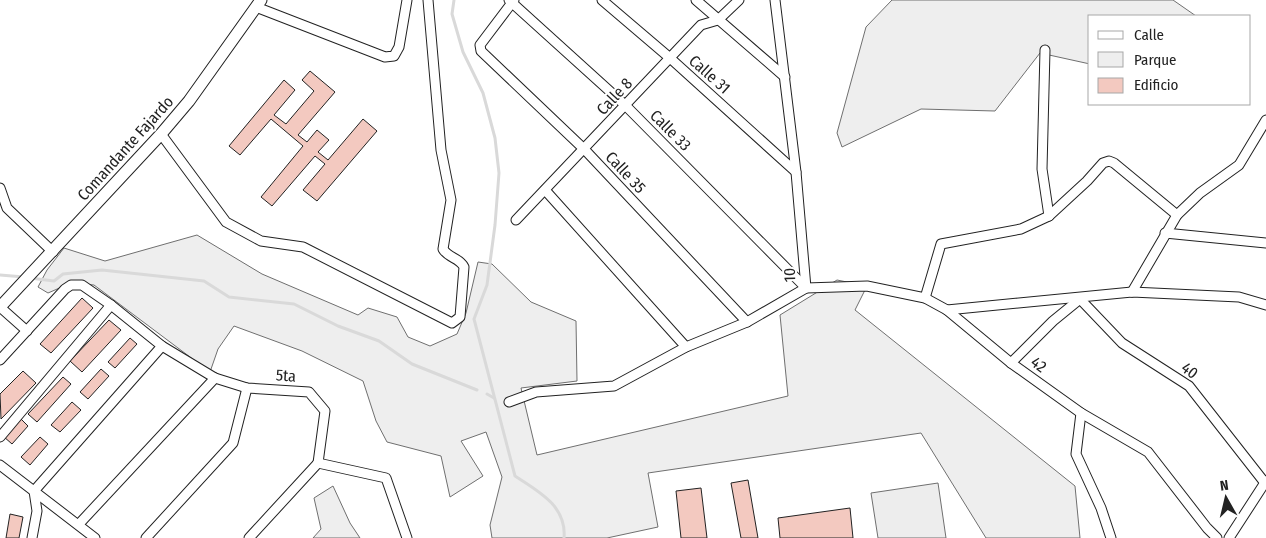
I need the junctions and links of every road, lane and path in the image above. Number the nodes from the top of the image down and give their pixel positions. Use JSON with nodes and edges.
{"nodes":[{"id":1,"x":407,"y":0,"type":"edge"},
{"id":2,"x":428,"y":0,"type":"edge"},
{"id":3,"x":602,"y":0,"type":"edge"},
{"id":4,"x":696,"y":0,"type":"edge"},
{"id":5,"x":739,"y":0,"type":"edge"},
{"id":6,"x":775,"y":0,"type":"edge"},
{"id":7,"x":512,"y":1,"type":"edge"},
{"id":8,"x":258,"y":3,"type":"edge"},
{"id":9,"x":718,"y":20,"type":"junction"},
{"id":10,"x":1045,"y":50,"type":"dead end"},
{"id":11,"x":670,"y":58,"type":"junction"},
{"id":12,"x":785,"y":77,"type":"junction"},
{"id":13,"x":625,"y":105,"type":"junction"},
{"id":14,"x":1266,"y":120,"type":"edge"},
{"id":15,"x":161,"y":134,"type":"junction"},
{"id":16,"x":585,"y":150,"type":"junction"},
{"id":17,"x":796,"y":172,"type":"junction"},
{"id":18,"x":0,"y":188,"type":"edge"},
{"id":19,"x":544,"y":190,"type":"junction"},
{"id":20,"x":1177,"y":214,"type":"junction"},
{"id":21,"x":1049,"y":216,"type":"junction"},
{"id":22,"x":516,"y":220,"type":"dead end"},
{"id":23,"x":1165,"y":233,"type":"junction"},
{"id":24,"x":1266,"y":243,"type":"edge"},
{"id":25,"x":53,"y":252,"type":"junction"},
{"id":26,"x":806,"y":288,"type":"junction"},
{"id":27,"x":1132,"y":292,"type":"junction"},
{"id":28,"x":925,"y":298,"type":"junction"},
{"id":29,"x":1080,"y":299,"type":"junction"},
{"id":30,"x":111,"y":305,"type":"junction"},
{"id":31,"x":1266,"y":305,"type":"edge"},
{"id":32,"x":0,"y":307,"type":"edge"},
{"id":33,"x":947,"y":310,"type":"junction"},
{"id":34,"x":747,"y":322,"type":"junction"},
{"id":35,"x":27,"y":330,"type":"junction"},
{"id":36,"x":162,"y":346,"type":"junction"},
{"id":37,"x":686,"y":347,"type":"junction"},
{"id":38,"x":0,"y":360,"type":"edge"},
{"id":39,"x":1011,"y":363,"type":"junction"},
{"id":40,"x":215,"y":378,"type":"junction"},
{"id":41,"x":246,"y":388,"type":"junction"},
{"id":42,"x":509,"y":402,"type":"dead end"},
{"id":43,"x":1081,"y":412,"type":"junction"},
{"id":44,"x":0,"y":437,"type":"edge"},
{"id":45,"x":318,"y":462,"type":"junction"},
{"id":46,"x":0,"y":465,"type":"edge"},
{"id":47,"x":1266,"y":482,"type":"edge"},
{"id":48,"x":34,"y":491,"type":"junction"},
{"id":49,"x":79,"y":524,"type":"junction"},
{"id":50,"x":32,"y":538,"type":"edge"},
{"id":51,"x":94,"y":538,"type":"edge"},
{"id":52,"x":146,"y":538,"type":"edge"},
{"id":53,"x":250,"y":538,"type":"edge"},
{"id":54,"x":407,"y":538,"type":"edge"},
{"id":55,"x":1110,"y":538,"type":"edge"},
{"id":56,"x":1218,"y":538,"type":"edge"},
{"id":57,"x":1229,"y":538,"type":"edge"}],
"edges":[{"from":1,"to":8,"type":"street"},
{"from":2,"to":15,"type":"street"},
{"from":3,"to":11,"type":"street","name":"Calle 31"},
{"from":4,"to":9,"type":"street"},
{"from":5,"to":9,"type":"street","name":"Calle 8"},
{"from":6,"to":12,"type":"street","name":"10"},
{"from":7,"to":13,"type":"street","name":"Calle 33"},
{"from":7,"to":16,"type":"street","name":"Calle 35"},
{"from":8,"to":15,"type":"street","name":"Comandante Fajardo"},
{"from":9,"to":11,"type":"street","name":"Calle 8"},
{"from":9,"to":12,"type":"street"},
{"from":10,"to":21,"type":"street"},
{"from":11,"to":13,"type":"street","name":"Calle 8"},
{"from":11,"to":17,"type":"street","name":"Calle 31"},
{"from":12,"to":17,"type":"street","name":"10"},
{"from":13,"to":16,"type":"street","name":"Calle 8"},
{"from":13,"to":26,"type":"street","name":"Calle 33"},
{"from":14,"to":20,"type":"street"},
{"from":15,"to":25,"type":"street","name":"Comandante Fajardo"},
{"from":16,"to":19,"type":"street","name":"Calle 8"},
{"from":16,"to":34,"type":"street","name":"Calle 35"},
{"from":17,"to":26,"type":"street","name":"10"},
{"from":18,"to":25,"type":"street"},
{"from":19,"to":22,"type":"street","name":"Calle 8"},
{"from":19,"to":37,"type":"street"},
{"from":20,"to":21,"type":"street"},
{"from":20,"to":23,"type":"street"},
{"from":21,"to":28,"type":"street"},
{"from":23,"to":24,"type":"street"},
{"from":23,"to":27,"type":"street"},
{"from":25,"to":32,"type":"street","name":"Comandante Fajardo"},
{"from":26,"to":28,"type":"street","name":"42"},
{"from":26,"to":34,"type":"street","name":"10"},
{"from":27,"to":29,"type":"street"},
{"from":27,"to":31,"type":"street"},
{"from":28,"to":33,"type":"street","name":"42"},
{"from":29,"to":33,"type":"street"},
{"from":29,"to":39,"type":"street"},
{"from":29,"to":47,"type":"street","name":"40"},
{"from":30,"to":35,"type":"street","name":"5ta"},
{"from":30,"to":36,"type":"street","name":"5ta"},
{"from":30,"to":44,"type":"street"},
{"from":32,"to":35,"type":"street"},
{"from":33,"to":39,"type":"street","name":"42"},
{"from":34,"to":37,"type":"street","name":"10"},
{"from":35,"to":38,"type":"street"},
{"from":36,"to":40,"type":"street","name":"5ta"},
{"from":36,"to":48,"type":"street"},
{"from":37,"to":42,"type":"street","name":"10"},
{"from":39,"to":43,"type":"street","name":"42"},
{"from":40,"to":41,"type":"street","name":"5ta"},
{"from":40,"to":49,"type":"street"},
{"from":41,"to":45,"type":"street","name":"5ta"},
{"from":41,"to":52,"type":"street"},
{"from":43,"to":55,"type":"street"},
{"from":43,"to":56,"type":"street","name":"42"},
{"from":45,"to":53,"type":"street"},
{"from":45,"to":54,"type":"street"},
{"from":46,"to":48,"type":"street"},
{"from":47,"to":57,"type":"street"},
{"from":48,"to":49,"type":"street"},
{"from":48,"to":50,"type":"street"},
{"from":49,"to":51,"type":"street"}]}
